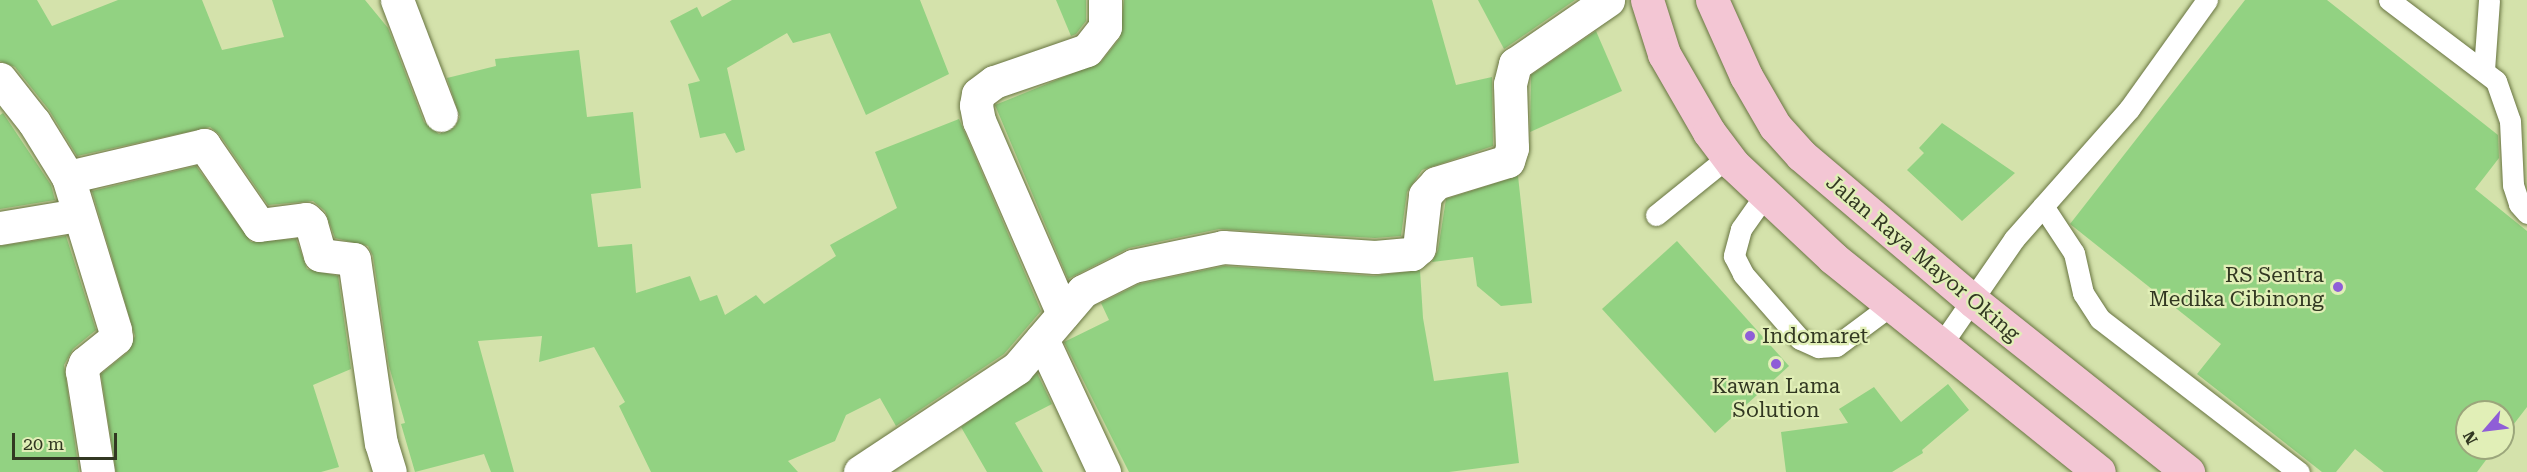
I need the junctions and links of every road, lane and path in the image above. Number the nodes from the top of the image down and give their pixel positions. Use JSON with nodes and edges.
{"nodes":[{"id":1,"x":397,"y":0,"type":"edge"},
{"id":2,"x":1105,"y":0,"type":"edge"},
{"id":3,"x":1608,"y":0,"type":"edge"},
{"id":4,"x":1647,"y":0,"type":"edge"},
{"id":5,"x":1712,"y":0,"type":"edge"},
{"id":6,"x":2207,"y":0,"type":"edge"},
{"id":7,"x":2389,"y":0,"type":"edge"},
{"id":8,"x":2489,"y":0,"type":"edge"},
{"id":9,"x":2484,"y":70,"type":"junction"},
{"id":10,"x":0,"y":79,"type":"edge"},
{"id":11,"x":441,"y":115,"type":"dead end"},
{"id":12,"x":1728,"y":157,"type":"junction"},
{"id":13,"x":68,"y":177,"type":"junction"},
{"id":14,"x":1765,"y":195,"type":"junction"},
{"id":15,"x":2043,"y":206,"type":"junction"},
{"id":16,"x":2527,"y":213,"type":"edge"},
{"id":17,"x":78,"y":215,"type":"junction"},
{"id":18,"x":1656,"y":215,"type":"dead end"},
{"id":19,"x":0,"y":228,"type":"edge"},
{"id":20,"x":1973,"y":301,"type":"junction"},
{"id":21,"x":1892,"y":305,"type":"junction"},
{"id":22,"x":1063,"y":314,"type":"junction"},
{"id":23,"x":1042,"y":339,"type":"junction"},
{"id":24,"x":1941,"y":345,"type":"junction"},
{"id":25,"x":98,"y":472,"type":"edge"},
{"id":26,"x":390,"y":472,"type":"edge"},
{"id":27,"x":860,"y":472,"type":"edge"},
{"id":28,"x":1104,"y":472,"type":"edge"},
{"id":29,"x":2099,"y":472,"type":"edge"},
{"id":30,"x":2188,"y":472,"type":"edge"},
{"id":31,"x":2299,"y":472,"type":"edge"}],
"edges":[{"from":1,"to":11,"type":"street"},
{"from":2,"to":22,"type":"street"},
{"from":3,"to":22,"type":"street"},
{"from":4,"to":12,"type":"main road"},
{"from":5,"to":20,"type":"main road","name":"Jalan Raya Mayor Oking"},
{"from":6,"to":15,"type":"lane"},
{"from":7,"to":9,"type":"lane"},
{"from":8,"to":9,"type":"lane"},
{"from":9,"to":16,"type":"lane"},
{"from":10,"to":13,"type":"street"},
{"from":12,"to":14,"type":"main road"},
{"from":12,"to":18,"type":"lane"},
{"from":13,"to":17,"type":"street"},
{"from":13,"to":26,"type":"street"},
{"from":14,"to":21,"type":"main road"},
{"from":14,"to":21,"type":"lane"},
{"from":15,"to":20,"type":"lane"},
{"from":15,"to":31,"type":"lane"},
{"from":17,"to":19,"type":"street"},
{"from":17,"to":25,"type":"street"},
{"from":20,"to":24,"type":"lane"},
{"from":20,"to":30,"type":"main road","name":"Jalan Raya Mayor Oking"},
{"from":21,"to":24,"type":"main road"},
{"from":22,"to":23,"type":"street"},
{"from":23,"to":27,"type":"street"},
{"from":23,"to":28,"type":"street"},
{"from":24,"to":29,"type":"main road"}]}
